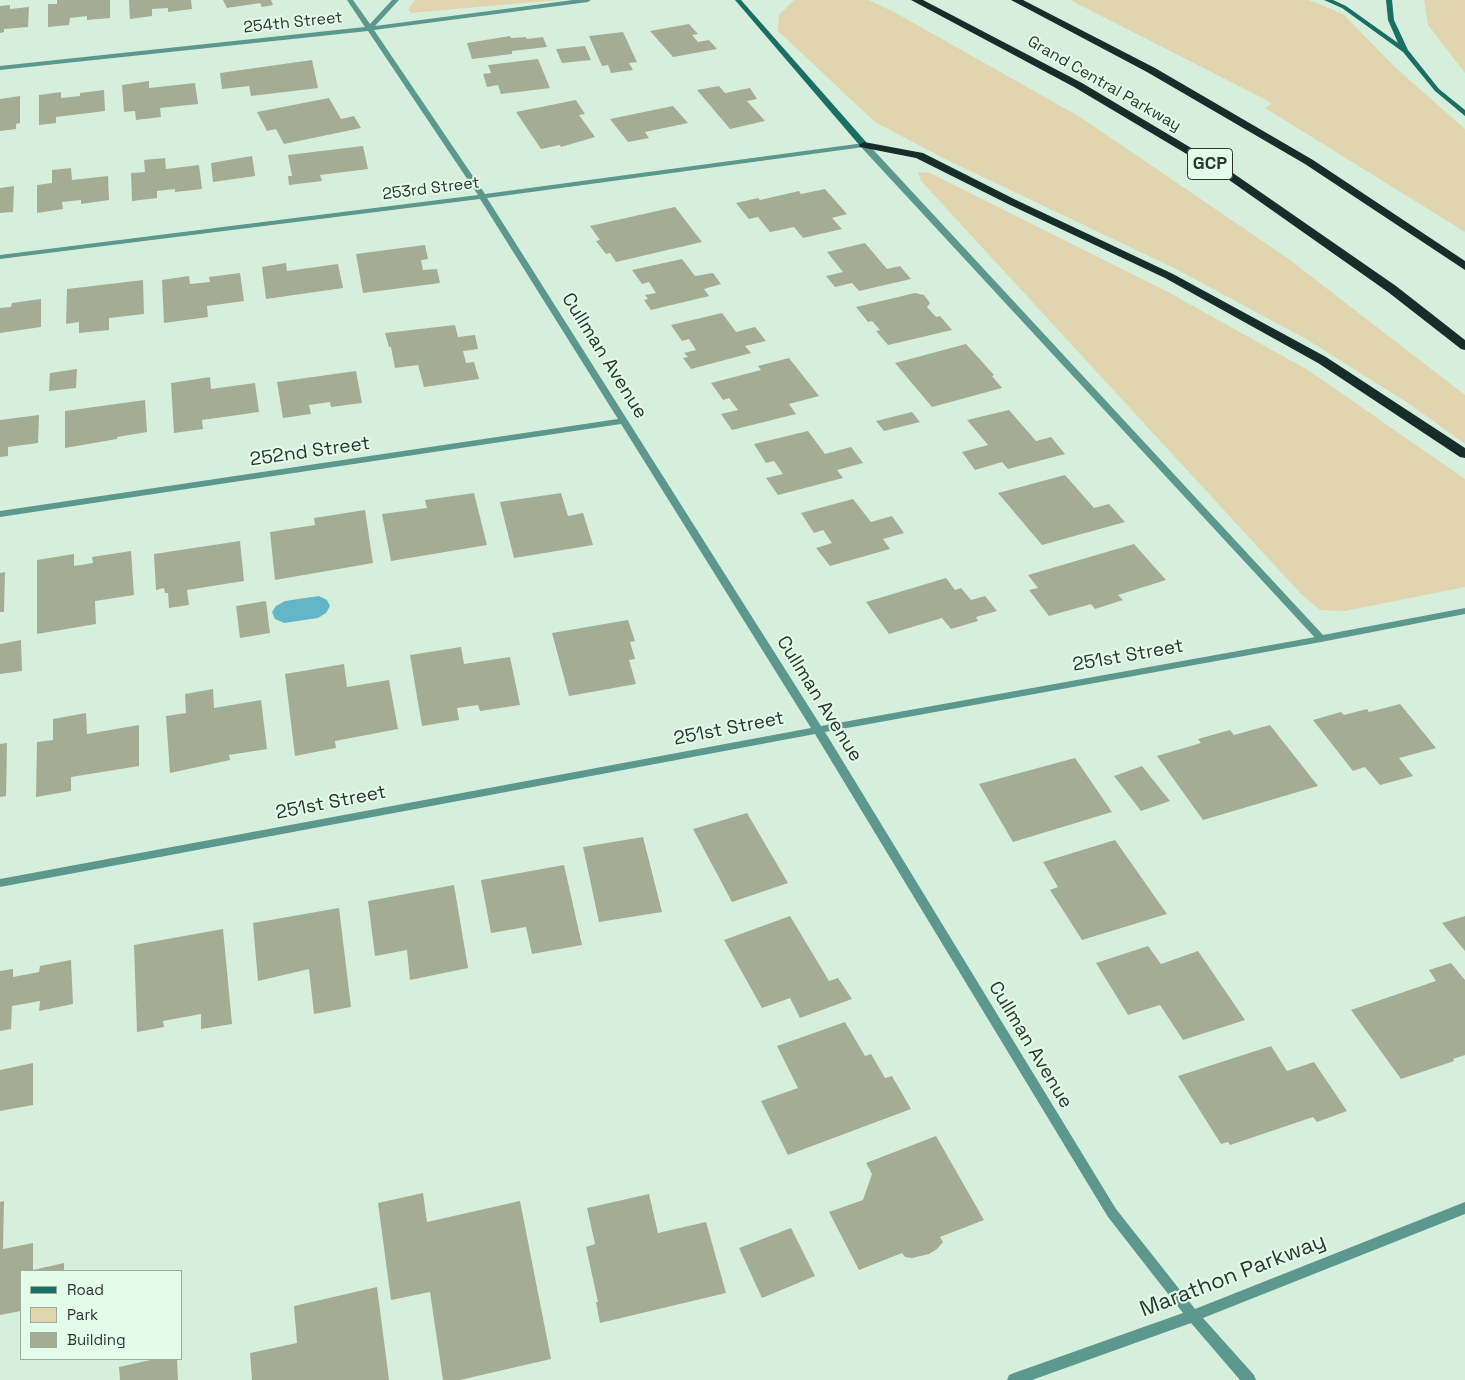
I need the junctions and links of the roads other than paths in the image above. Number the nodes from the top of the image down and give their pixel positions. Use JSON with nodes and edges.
{"nodes":[{"id":1,"x":350,"y":0,"type":"edge"},
{"id":2,"x":396,"y":0,"type":"edge"},
{"id":3,"x":588,"y":0,"type":"edge"},
{"id":4,"x":738,"y":0,"type":"edge"},
{"id":5,"x":916,"y":0,"type":"edge"},
{"id":6,"x":1016,"y":0,"type":"edge"},
{"id":7,"x":1327,"y":0,"type":"edge"},
{"id":8,"x":1388,"y":0,"type":"edge"},
{"id":9,"x":368,"y":29,"type":"junction"},
{"id":10,"x":1405,"y":51,"type":"junction"},
{"id":11,"x":0,"y":68,"type":"edge"},
{"id":12,"x":1465,"y":114,"type":"edge"},
{"id":13,"x":864,"y":145,"type":"junction"},
{"id":14,"x":483,"y":196,"type":"junction"},
{"id":15,"x":0,"y":257,"type":"edge"},
{"id":16,"x":1465,"y":266,"type":"edge"},
{"id":17,"x":1465,"y":346,"type":"edge"},
{"id":18,"x":624,"y":421,"type":"junction"},
{"id":19,"x":1465,"y":454,"type":"edge"},
{"id":20,"x":0,"y":514,"type":"edge"},
{"id":21,"x":1465,"y":611,"type":"edge"},
{"id":22,"x":1321,"y":639,"type":"junction"},
{"id":23,"x":818,"y":730,"type":"junction"},
{"id":24,"x":0,"y":883,"type":"edge"},
{"id":25,"x":1465,"y":1208,"type":"edge"},
{"id":26,"x":1193,"y":1316,"type":"junction"},
{"id":27,"x":1014,"y":1380,"type":"edge"},
{"id":28,"x":1249,"y":1380,"type":"edge"}],
"edges":[{"from":1,"to":9,"type":"street","name":"Cullman Avenue"},
{"from":2,"to":9,"type":"street"},
{"from":3,"to":9,"type":"street","name":"254th Street"},
{"from":4,"to":13,"type":"main road"},
{"from":5,"to":17,"type":"highway","name":"Grand Central Parkway","number":"GCP"},
{"from":6,"to":16,"type":"highway","name":"Grand Central Parkway","number":"GCP"},
{"from":7,"to":10,"type":"main road"},
{"from":8,"to":10,"type":"main road"},
{"from":9,"to":11,"type":"street","name":"254th Street"},
{"from":9,"to":14,"type":"street","name":"Cullman Avenue"},
{"from":10,"to":12,"type":"main road"},
{"from":13,"to":14,"type":"street","name":"253rd Street"},
{"from":13,"to":19,"type":"highway"},
{"from":13,"to":22,"type":"street"},
{"from":14,"to":15,"type":"street","name":"253rd Street"},
{"from":14,"to":18,"type":"street","name":"Cullman Avenue"},
{"from":18,"to":20,"type":"street","name":"252nd Street"},
{"from":18,"to":23,"type":"street","name":"Cullman Avenue"},
{"from":21,"to":22,"type":"street","name":"251st Street"},
{"from":22,"to":23,"type":"street","name":"251st Street"},
{"from":23,"to":24,"type":"street","name":"251st Street"},
{"from":23,"to":26,"type":"street","name":"Cullman Avenue"},
{"from":25,"to":26,"type":"street","name":"Marathon Parkway"},
{"from":26,"to":27,"type":"street","name":"Marathon Parkway"},
{"from":26,"to":28,"type":"street","name":"Cullman Avenue"}]}
